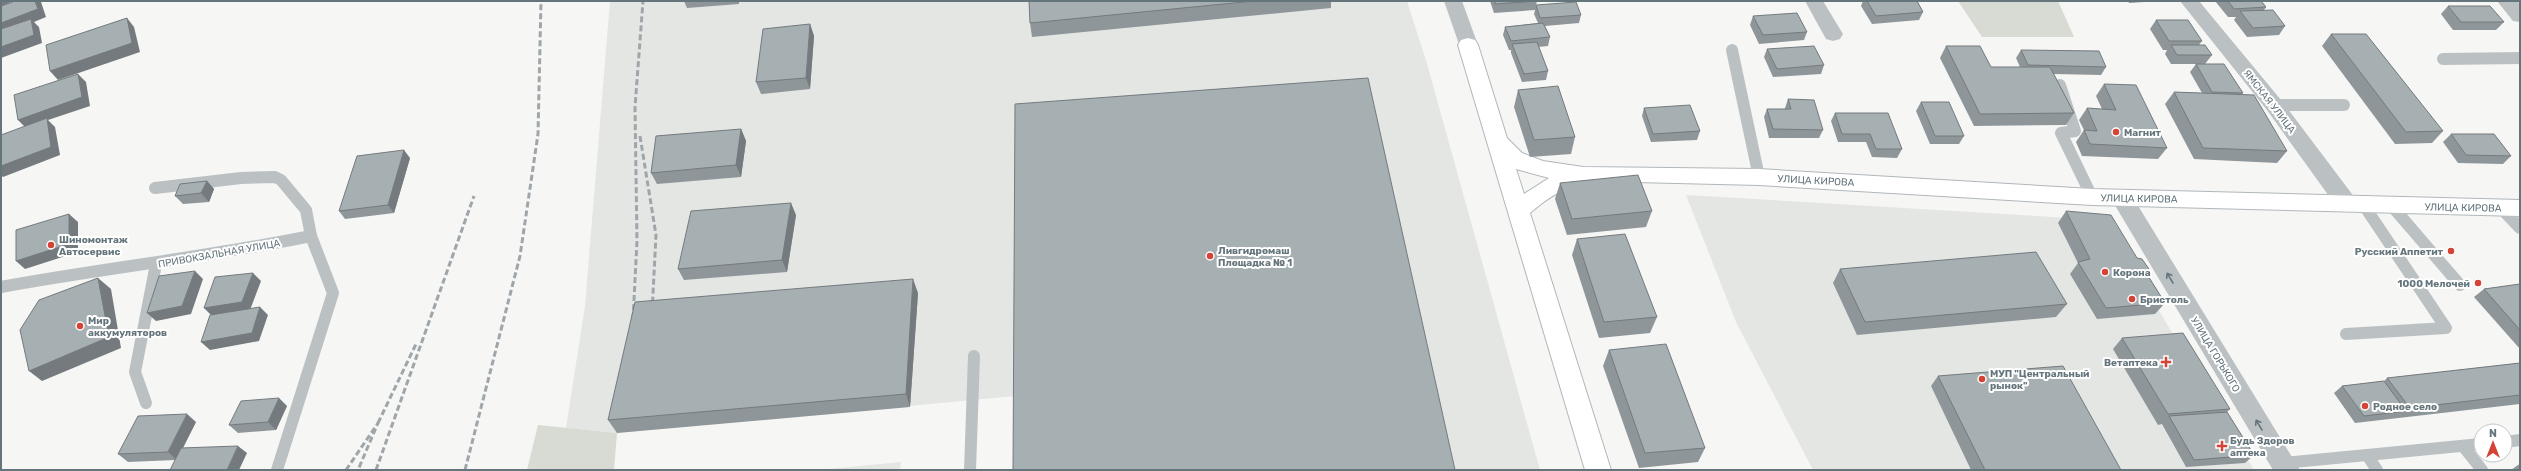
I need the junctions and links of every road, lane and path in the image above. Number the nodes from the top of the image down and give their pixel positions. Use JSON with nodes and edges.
{"nodes":[{"id":1,"x":1453,"y":1,"type":"edge"},
{"id":2,"x":1814,"y":1,"type":"edge"},
{"id":3,"x":2189,"y":1,"type":"edge"},
{"id":4,"x":2506,"y":1,"type":"edge"},
{"id":5,"x":2520,"y":16,"type":"edge"},
{"id":6,"x":1833,"y":34,"type":"dead end"},
{"id":7,"x":1732,"y":50,"type":"dead end"},
{"id":8,"x":2520,"y":58,"type":"edge"},
{"id":9,"x":2443,"y":59,"type":"dead end"},
{"id":10,"x":2060,"y":85,"type":"edge"},
{"id":11,"x":2274,"y":105,"type":"junction"},
{"id":12,"x":2344,"y":105,"type":"dead end"},
{"id":13,"x":1499,"y":143,"type":"junction"},
{"id":14,"x":1593,"y":173,"type":"junction"},
{"id":15,"x":1759,"y":177,"type":"junction"},
{"id":16,"x":155,"y":188,"type":"dead end"},
{"id":17,"x":2092,"y":197,"type":"junction"},
{"id":18,"x":2121,"y":197,"type":"junction"},
{"id":19,"x":2355,"y":204,"type":"junction"},
{"id":20,"x":2391,"y":205,"type":"junction"},
{"id":21,"x":2510,"y":208,"type":"edge"},
{"id":22,"x":1520,"y":210,"type":"junction"},
{"id":23,"x":2520,"y":228,"type":"edge"},
{"id":24,"x":310,"y":236,"type":"junction"},
{"id":25,"x":156,"y":264,"type":"junction"},
{"id":26,"x":2460,"y":286,"type":"dead end"},
{"id":27,"x":1,"y":287,"type":"edge"},
{"id":28,"x":2346,"y":334,"type":"dead end"},
{"id":29,"x":974,"y":356,"type":"dead end"},
{"id":30,"x":146,"y":403,"type":"dead end"},
{"id":31,"x":2473,"y":445,"type":"edge"},
{"id":32,"x":2463,"y":446,"type":"junction"},
{"id":33,"x":2367,"y":455,"type":"junction"},
{"id":34,"x":2285,"y":467,"type":"edge"},
{"id":35,"x":277,"y":470,"type":"edge"},
{"id":36,"x":970,"y":470,"type":"edge"},
{"id":37,"x":1598,"y":470,"type":"edge"},
{"id":38,"x":2377,"y":470,"type":"edge"},
{"id":39,"x":2482,"y":470,"type":"edge"}],
"edges":[{"from":1,"to":13,"type":"street"},
{"from":2,"to":6,"type":"street"},
{"from":3,"to":11,"type":"street","name":"ЯМСКАЯ УЛИЦА"},
{"from":4,"to":5,"type":"street"},
{"from":7,"to":15,"type":"lane"},
{"from":8,"to":9,"type":"lane"},
{"from":10,"to":17,"type":"lane"},
{"from":11,"to":12,"type":"lane"},
{"from":11,"to":19,"type":"street","name":"ЯМСКАЯ УЛИЦА"},
{"from":13,"to":14,"type":"street"},
{"from":13,"to":22,"type":"street"},
{"from":14,"to":15,"type":"street","name":"УЛИЦА КИРОВА"},
{"from":14,"to":22,"type":"street"},
{"from":15,"to":17,"type":"street","name":"УЛИЦА КИРОВА"},
{"from":16,"to":24,"type":"lane"},
{"from":17,"to":18,"type":"street","name":"УЛИЦА КИРОВА"},
{"from":18,"to":19,"type":"street","name":"УЛИЦА КИРОВА"},
{"from":34,"to":18,"type":"street","name":"УЛИЦА ГОРЬКОГО","one_way":true},
{"from":19,"to":20,"type":"street","name":"УЛИЦА КИРОВА"},
{"from":19,"to":28,"type":"lane"},
{"from":20,"to":21,"type":"street","name":"УЛИЦА КИРОВА"},
{"from":20,"to":26,"type":"lane"},
{"from":21,"to":23,"type":"lane"},
{"from":22,"to":37,"type":"street"},
{"from":24,"to":25,"type":"lane","name":"ПРИВОКЗАЛЬНАЯ УЛИЦА"},
{"from":24,"to":35,"type":"lane"},
{"from":25,"to":27,"type":"lane","name":"ПРИВОКЗАЛЬНАЯ УЛИЦА"},
{"from":25,"to":30,"type":"lane"},
{"from":29,"to":36,"type":"lane"},
{"from":31,"to":32,"type":"lane"},
{"from":32,"to":33,"type":"lane"},
{"from":32,"to":39,"type":"lane"},
{"from":33,"to":34,"type":"lane"},
{"from":33,"to":38,"type":"lane"}]}
